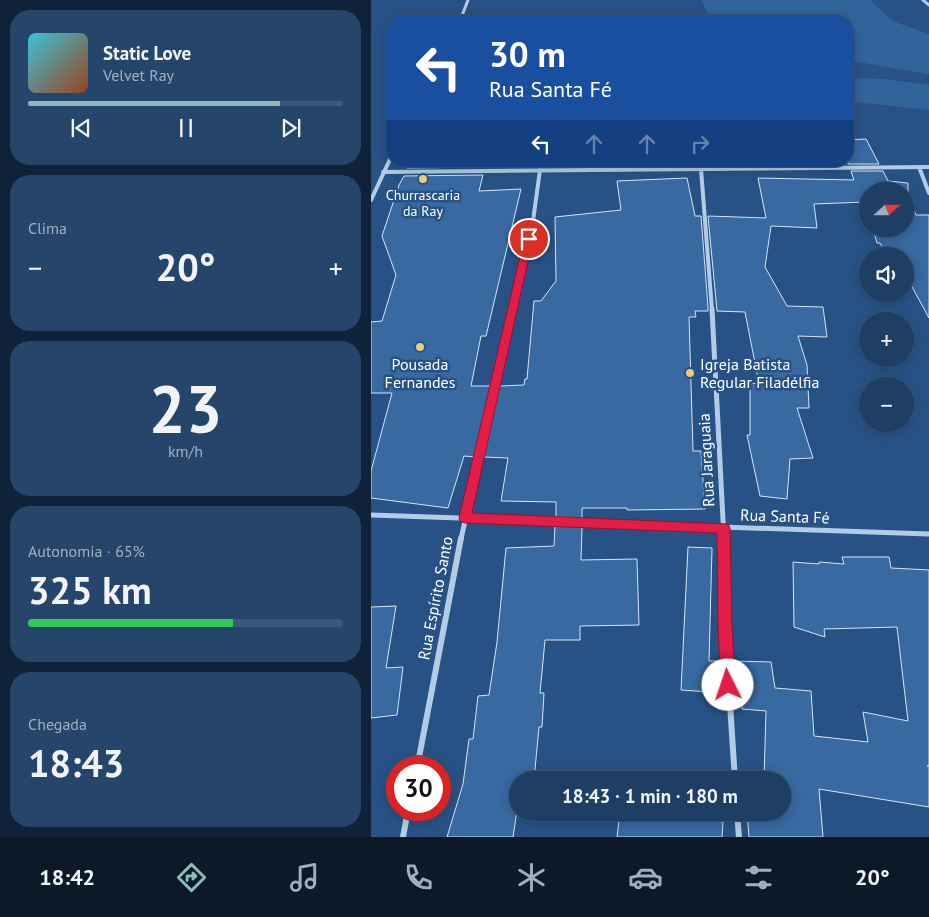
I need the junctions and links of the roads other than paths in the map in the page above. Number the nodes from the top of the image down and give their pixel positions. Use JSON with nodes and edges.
{"nodes":[{"id":1,"x":468,"y":0,"type":"edge"},
{"id":2,"x":923,"y":0,"type":"edge"},
{"id":3,"x":929,"y":5,"type":"edge"},
{"id":4,"x":462,"y":15,"type":"edge"},
{"id":5,"x":386,"y":166,"type":"edge"},
{"id":6,"x":919,"y":167,"type":"junction"},
{"id":7,"x":929,"y":167,"type":"edge"},
{"id":8,"x":701,"y":169,"type":"junction"},
{"id":9,"x":540,"y":170,"type":"junction"},
{"id":10,"x":383,"y":172,"type":"junction"},
{"id":11,"x":929,"y":193,"type":"edge"},
{"id":12,"x":371,"y":200,"type":"edge"},
{"id":13,"x":371,"y":515,"type":"edge"},
{"id":14,"x":465,"y":518,"type":"junction"},
{"id":15,"x":724,"y":528,"type":"junction"},
{"id":16,"x":929,"y":534,"type":"edge"},
{"id":17,"x":419,"y":756,"type":"edge"},
{"id":18,"x":734,"y":771,"type":"edge"},
{"id":19,"x":406,"y":821,"type":"edge"},
{"id":20,"x":738,"y":821,"type":"edge"},
{"id":21,"x":403,"y":837,"type":"edge"},
{"id":22,"x":739,"y":837,"type":"edge"}],
"edges":[{"from":1,"to":4,"type":"street"},
{"from":2,"to":3,"type":"street"},
{"from":5,"to":10,"type":"street"},
{"from":6,"to":7,"type":"street"},
{"from":6,"to":8,"type":"street"},
{"from":6,"to":11,"type":"street"},
{"from":8,"to":9,"type":"street"},
{"from":8,"to":15,"type":"street","name":"Rua Jaraguaia"},
{"from":9,"to":10,"type":"street"},
{"from":9,"to":14,"type":"street","name":"Rua Espírito Santo"},
{"from":10,"to":12,"type":"street"},
{"from":13,"to":14,"type":"street","name":"Rua Santa Fé"},
{"from":14,"to":15,"type":"street","name":"Rua Santa Fé"},
{"from":14,"to":17,"type":"street","name":"Rua Espírito Santo"},
{"from":15,"to":16,"type":"street","name":"Rua Santa Fé"},
{"from":15,"to":18,"type":"street","name":"Rua Jaraguaia"},
{"from":19,"to":21,"type":"street"},
{"from":20,"to":22,"type":"street"}]}
